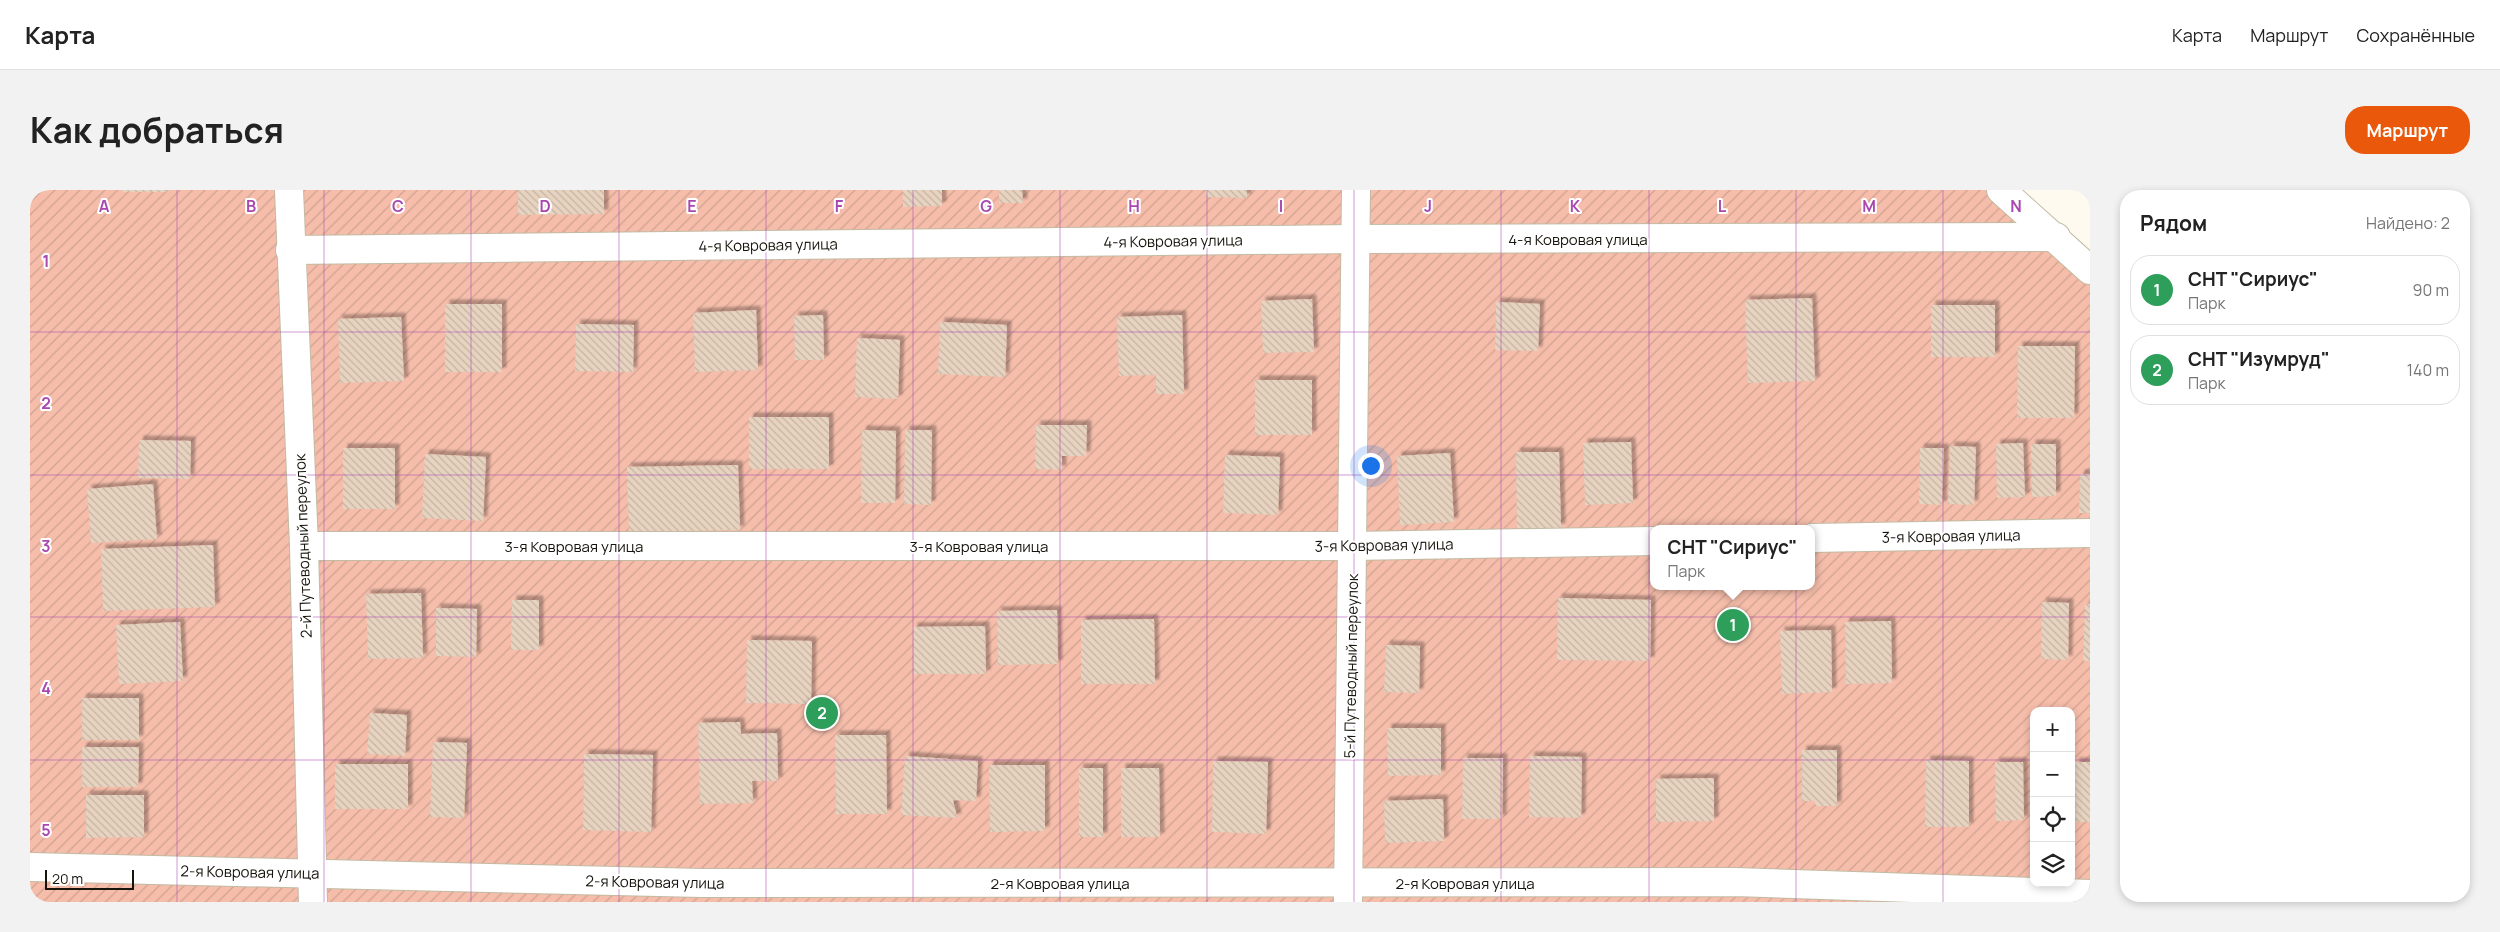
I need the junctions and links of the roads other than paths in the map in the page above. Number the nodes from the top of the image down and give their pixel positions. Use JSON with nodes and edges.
{"nodes":[{"id":1,"x":289,"y":190,"type":"edge"},
{"id":2,"x":1356,"y":190,"type":"edge"},
{"id":3,"x":2001,"y":190,"type":"edge"},
{"id":4,"x":2056,"y":237,"type":"junction"},
{"id":5,"x":1355,"y":239,"type":"junction"},
{"id":6,"x":290,"y":250,"type":"junction"},
{"id":7,"x":2090,"y":270,"type":"edge"},
{"id":8,"x":2090,"y":533,"type":"edge"},
{"id":9,"x":1815,"y":538,"type":"edge"},
{"id":10,"x":1650,"y":541,"type":"edge"},
{"id":11,"x":304,"y":546,"type":"junction"},
{"id":12,"x":1352,"y":546,"type":"junction"},
{"id":13,"x":30,"y":867,"type":"edge"},
{"id":14,"x":313,"y":873,"type":"junction"},
{"id":15,"x":1348,"y":892,"type":"edge"},
{"id":16,"x":1735,"y":892,"type":"edge"},
{"id":17,"x":702,"y":893,"type":"edge"},
{"id":18,"x":1008,"y":893,"type":"edge"},
{"id":19,"x":2090,"y":894,"type":"edge"},
{"id":20,"x":2053,"y":897,"type":"edge"},
{"id":21,"x":313,"y":902,"type":"edge"}],
"edges":[{"from":1,"to":6,"type":"street","name":"2-й Путеводный переулок"},
{"from":2,"to":5,"type":"street","name":"5-й Путеводный переулок"},
{"from":3,"to":4,"type":"street"},
{"from":4,"to":5,"type":"street","name":"4-я Ковровая улица"},
{"from":4,"to":7,"type":"street"},
{"from":5,"to":6,"type":"street","name":"4-я Ковровая улица"},
{"from":5,"to":12,"type":"street","name":"5-й Путеводный переулок"},
{"from":6,"to":11,"type":"street","name":"2-й Путеводный переулок"},
{"from":8,"to":9,"type":"street","name":"3-я Ковровая улица"},
{"from":10,"to":12,"type":"street","name":"3-я Ковровая улица"},
{"from":11,"to":12,"type":"street","name":"3-я Ковровая улица"},
{"from":11,"to":14,"type":"street","name":"2-й Путеводный переулок"},
{"from":12,"to":15,"type":"street","name":"5-й Путеводный переулок"},
{"from":13,"to":14,"type":"street","name":"2-я Ковровая улица"},
{"from":14,"to":17,"type":"street","name":"2-я Ковровая улица"},
{"from":14,"to":21,"type":"street","name":"2-й Путеводный переулок"},
{"from":15,"to":16,"type":"street","name":"2-я Ковровая улица"},
{"from":15,"to":18,"type":"street","name":"2-я Ковровая улица"},
{"from":16,"to":20,"type":"street","name":"2-я Ковровая улица"},
{"from":17,"to":18,"type":"street","name":"2-я Ковровая улица"},
{"from":19,"to":20,"type":"street","name":"2-я Ковровая улица"}]}
